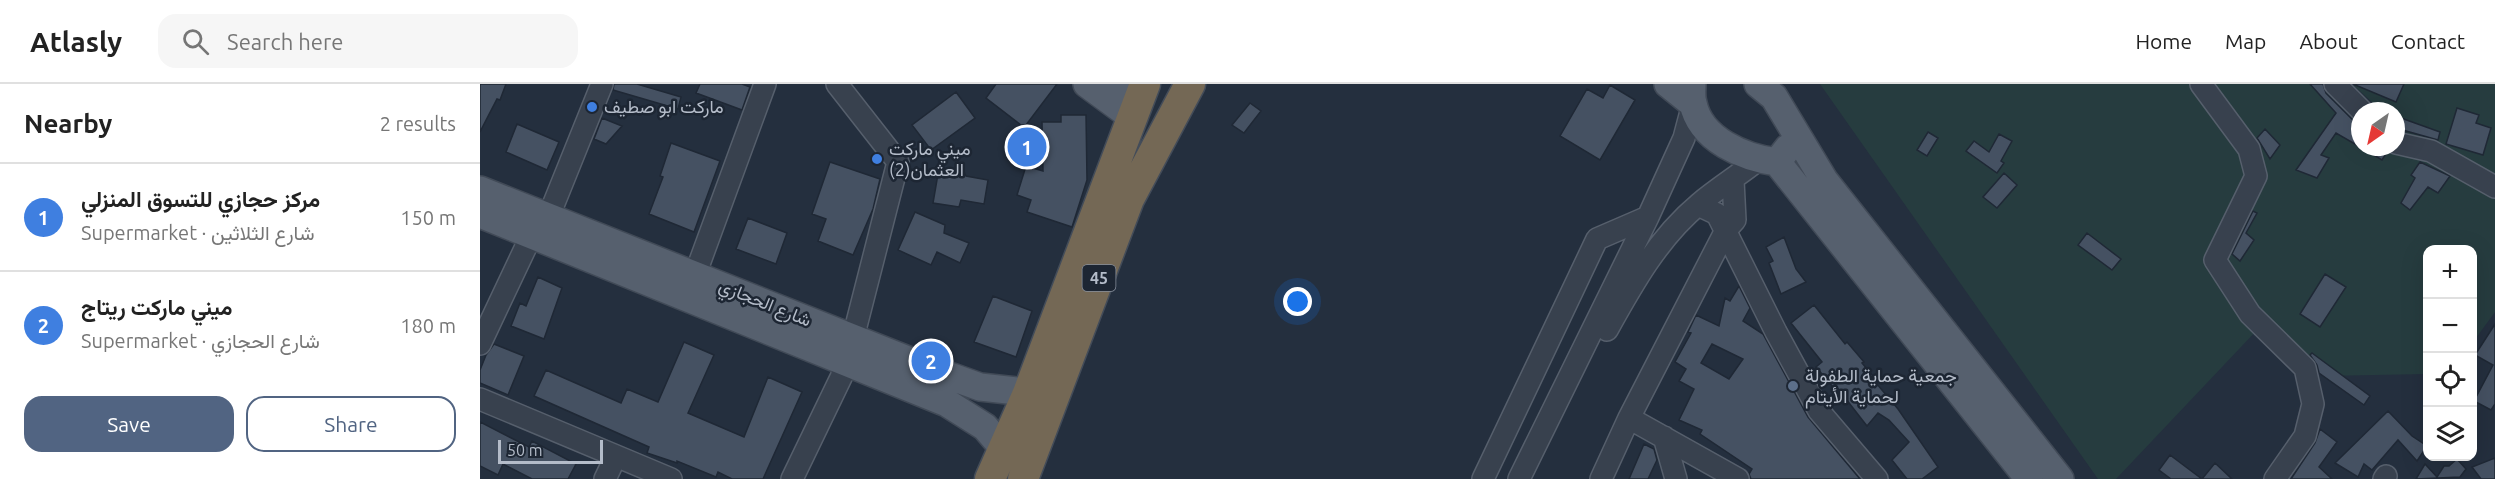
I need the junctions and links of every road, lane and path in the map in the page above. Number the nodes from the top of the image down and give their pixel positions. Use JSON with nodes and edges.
{"nodes":[{"id":1,"x":602,"y":84,"type":"edge"},
{"id":2,"x":765,"y":84,"type":"edge"},
{"id":3,"x":837,"y":84,"type":"edge"},
{"id":4,"x":1086,"y":84,"type":"edge"},
{"id":5,"x":1190,"y":84,"type":"edge"},
{"id":6,"x":1668,"y":84,"type":"edge"},
{"id":7,"x":1758,"y":84,"type":"edge"},
{"id":8,"x":2202,"y":84,"type":"edge"},
{"id":9,"x":2335,"y":84,"type":"edge"},
{"id":10,"x":1692,"y":94,"type":"edge"},
{"id":11,"x":1135,"y":95,"type":"edge"},
{"id":12,"x":2353,"y":102,"type":"edge"},
{"id":13,"x":1788,"y":121,"type":"junction"},
{"id":14,"x":2405,"y":145,"type":"edge"},
{"id":15,"x":1768,"y":161,"type":"junction"},
{"id":16,"x":1733,"y":180,"type":"junction"},
{"id":17,"x":2495,"y":187,"type":"edge"},
{"id":18,"x":480,"y":190,"type":"edge"},
{"id":19,"x":1698,"y":204,"type":"junction"},
{"id":20,"x":480,"y":213,"type":"edge"},
{"id":21,"x":1648,"y":217,"type":"junction"},
{"id":22,"x":540,"y":226,"type":"junction"},
{"id":23,"x":1726,"y":230,"type":"junction"},
{"id":24,"x":695,"y":275,"type":"junction"},
{"id":25,"x":480,"y":344,"type":"edge"},
{"id":26,"x":850,"y":350,"type":"junction"},
{"id":27,"x":1040,"y":398,"type":"junction"},
{"id":28,"x":480,"y":399,"type":"edge"},
{"id":29,"x":1629,"y":418,"type":"junction"},
{"id":30,"x":1664,"y":437,"type":"junction"},
{"id":31,"x":1004,"y":447,"type":"junction"},
{"id":32,"x":616,"y":456,"type":"junction"},
{"id":33,"x":1026,"y":471,"type":"edge"},
{"id":34,"x":605,"y":479,"type":"edge"},
{"id":35,"x":671,"y":479,"type":"edge"},
{"id":36,"x":792,"y":479,"type":"edge"},
{"id":37,"x":990,"y":479,"type":"edge"},
{"id":38,"x":1483,"y":479,"type":"edge"},
{"id":39,"x":1519,"y":479,"type":"edge"},
{"id":40,"x":1534,"y":479,"type":"edge"},
{"id":41,"x":1601,"y":479,"type":"edge"},
{"id":42,"x":1676,"y":479,"type":"edge"},
{"id":43,"x":1738,"y":479,"type":"edge"},
{"id":44,"x":1877,"y":479,"type":"edge"},
{"id":45,"x":2029,"y":479,"type":"edge"},
{"id":46,"x":2061,"y":479,"type":"edge"},
{"id":47,"x":2275,"y":479,"type":"edge"}],
"edges":[{"from":1,"to":22,"type":"street"},
{"from":2,"to":24,"type":"street"},
{"from":3,"to":26,"type":"street"},
{"from":4,"to":11,"type":"main road"},
{"from":5,"to":27,"type":"highway","number":"45"},
{"from":6,"to":10,"type":"main road"},
{"from":7,"to":13,"type":"main road"},
{"from":8,"to":47,"type":"street"},
{"from":9,"to":12,"type":"street"},
{"from":10,"to":15,"type":"main road"},
{"from":10,"to":21,"type":"street"},
{"from":11,"to":27,"type":"highway","number":"45"},
{"from":13,"to":15,"type":"main road"},
{"from":13,"to":46,"type":"main road"},
{"from":14,"to":17,"type":"street"},
{"from":15,"to":16,"type":"street"},
{"from":15,"to":45,"type":"main road"},
{"from":16,"to":19,"type":"street"},
{"from":16,"to":23,"type":"street"},
{"from":18,"to":22,"type":"main road","name":"شارع الحجازي"},
{"from":19,"to":23,"type":"street"},
{"from":19,"to":40,"type":"street"},
{"from":20,"to":22,"type":"main road"},
{"from":21,"to":38,"type":"street"},
{"from":21,"to":39,"type":"street"},
{"from":22,"to":24,"type":"main road","name":"شارع الحجازي"},
{"from":22,"to":25,"type":"street"},
{"from":22,"to":26,"type":"main road"},
{"from":23,"to":29,"type":"street"},
{"from":23,"to":44,"type":"street"},
{"from":24,"to":26,"type":"main road","name":"شارع الحجازي"},
{"from":26,"to":27,"type":"main road","name":"شارع الحجازي"},
{"from":26,"to":31,"type":"main road"},
{"from":26,"to":36,"type":"street"},
{"from":27,"to":31,"type":"highway","number":"45"},
{"from":27,"to":33,"type":"highway","number":"45"},
{"from":28,"to":32,"type":"street"},
{"from":29,"to":30,"type":"street"},
{"from":29,"to":41,"type":"street"},
{"from":30,"to":42,"type":"street"},
{"from":30,"to":43,"type":"street"},
{"from":31,"to":33,"type":"main road"},
{"from":31,"to":37,"type":"highway","number":"45"},
{"from":32,"to":34,"type":"street"},
{"from":32,"to":35,"type":"street"}]}
